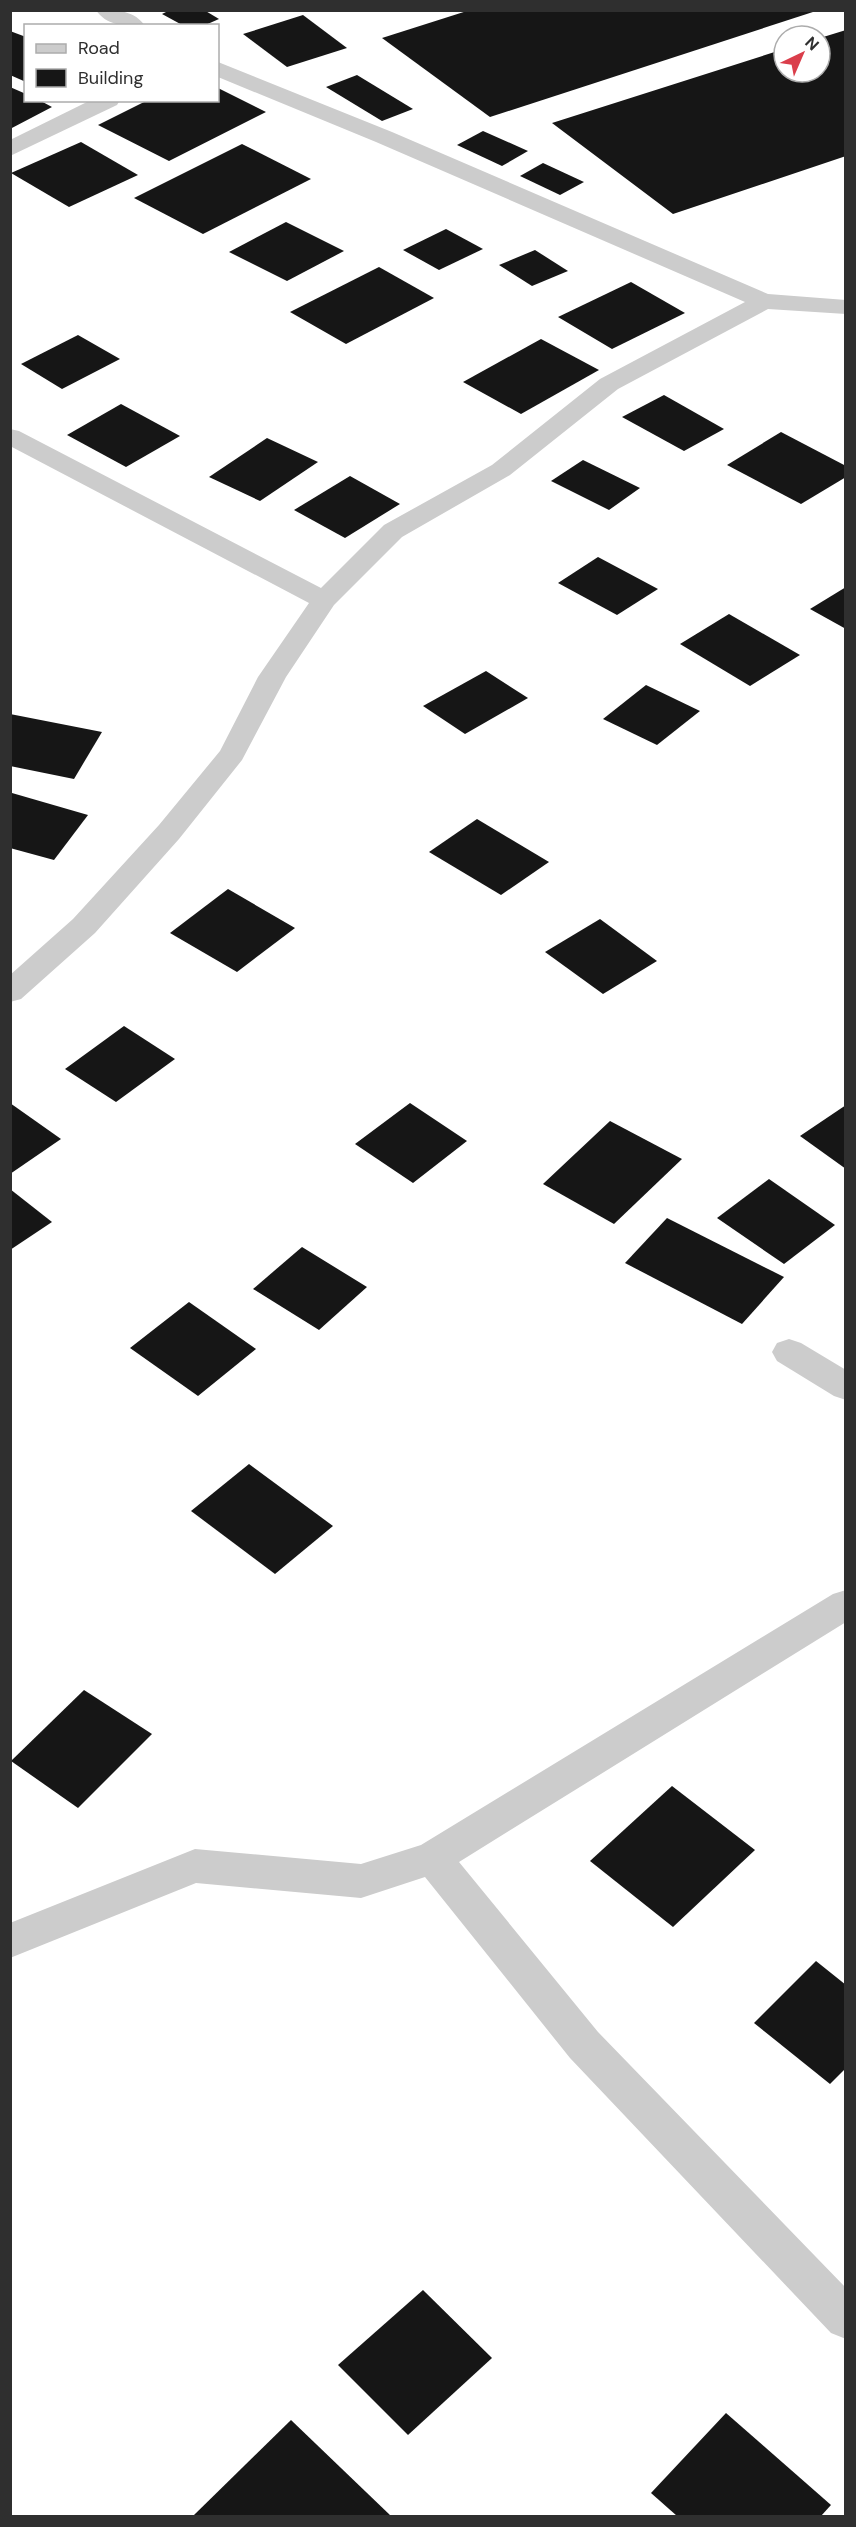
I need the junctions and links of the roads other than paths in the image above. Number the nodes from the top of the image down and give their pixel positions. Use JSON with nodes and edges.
{"nodes":[{"id":1,"x":106,"y":10,"type":"edge"},
{"id":2,"x":131,"y":24,"type":"edge"},
{"id":3,"x":219,"y":69,"type":"edge"},
{"id":4,"x":104,"y":102,"type":"edge"},
{"id":5,"x":10,"y":149,"type":"edge"},
{"id":6,"x":764,"y":301,"type":"junction"},
{"id":7,"x":846,"y":307,"type":"edge"},
{"id":8,"x":10,"y":436,"type":"edge"},
{"id":9,"x":324,"y":600,"type":"junction"},
{"id":10,"x":10,"y":992,"type":"edge"},
{"id":11,"x":789,"y":1352,"type":"dead end"},
{"id":12,"x":846,"y":1387,"type":"edge"},
{"id":13,"x":846,"y":1604,"type":"edge"},
{"id":14,"x":432,"y":1858,"type":"junction"},
{"id":15,"x":10,"y":1941,"type":"edge"},
{"id":16,"x":846,"y":2319,"type":"edge"}],
"edges":[{"from":1,"to":2,"type":"street"},
{"from":3,"to":6,"type":"street"},
{"from":4,"to":5,"type":"street"},
{"from":6,"to":7,"type":"street"},
{"from":6,"to":9,"type":"street"},
{"from":8,"to":9,"type":"street"},
{"from":9,"to":10,"type":"street"},
{"from":11,"to":12,"type":"street"},
{"from":13,"to":14,"type":"street"},
{"from":14,"to":15,"type":"street"},
{"from":14,"to":16,"type":"street"}]}
